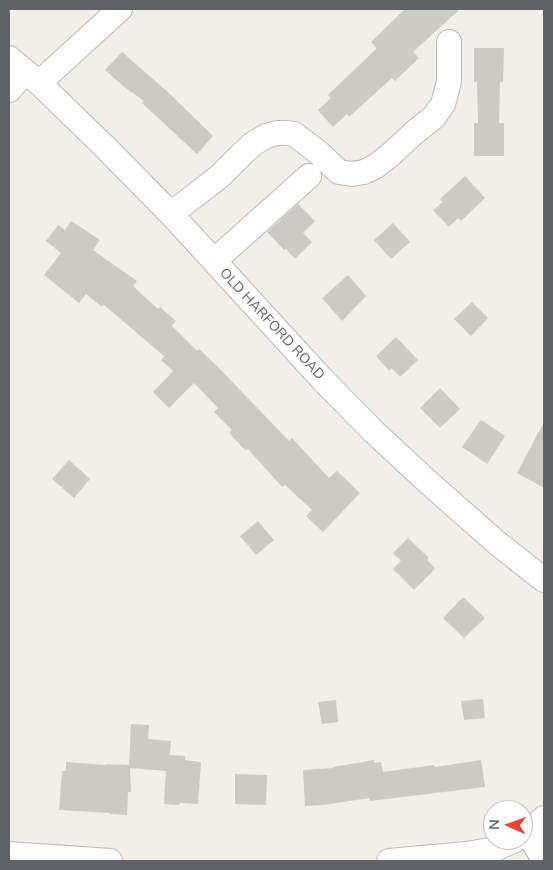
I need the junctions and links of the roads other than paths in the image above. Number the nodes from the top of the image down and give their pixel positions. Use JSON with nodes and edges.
{"nodes":[{"id":1,"x":120,"y":9,"type":"edge"},
{"id":2,"x":449,"y":42,"type":"dead end"},
{"id":3,"x":24,"y":71,"type":"edge"},
{"id":4,"x":9,"y":90,"type":"edge"},
{"id":5,"x":309,"y":176,"type":"dead end"},
{"id":6,"x":172,"y":214,"type":"junction"},
{"id":7,"x":214,"y":261,"type":"junction"},
{"id":8,"x":544,"y":580,"type":"edge"},
{"id":9,"x":533,"y":841,"type":"edge"},
{"id":10,"x":489,"y":850,"type":"edge"},
{"id":11,"x":9,"y":854,"type":"edge"},
{"id":12,"x":544,"y":860,"type":"edge"},
{"id":13,"x":110,"y":861,"type":"edge"},
{"id":14,"x":390,"y":861,"type":"edge"}],
"edges":[{"from":1,"to":3,"type":"street"},
{"from":2,"to":6,"type":"street"},
{"from":3,"to":4,"type":"street"},
{"from":3,"to":6,"type":"street","name":"OLD HARFORD ROAD"},
{"from":5,"to":7,"type":"street"},
{"from":6,"to":7,"type":"street","name":"OLD HARFORD ROAD"},
{"from":7,"to":8,"type":"street","name":"OLD HARFORD ROAD"},
{"from":9,"to":12,"type":"street"},
{"from":10,"to":14,"type":"street"},
{"from":11,"to":13,"type":"street"}]}
